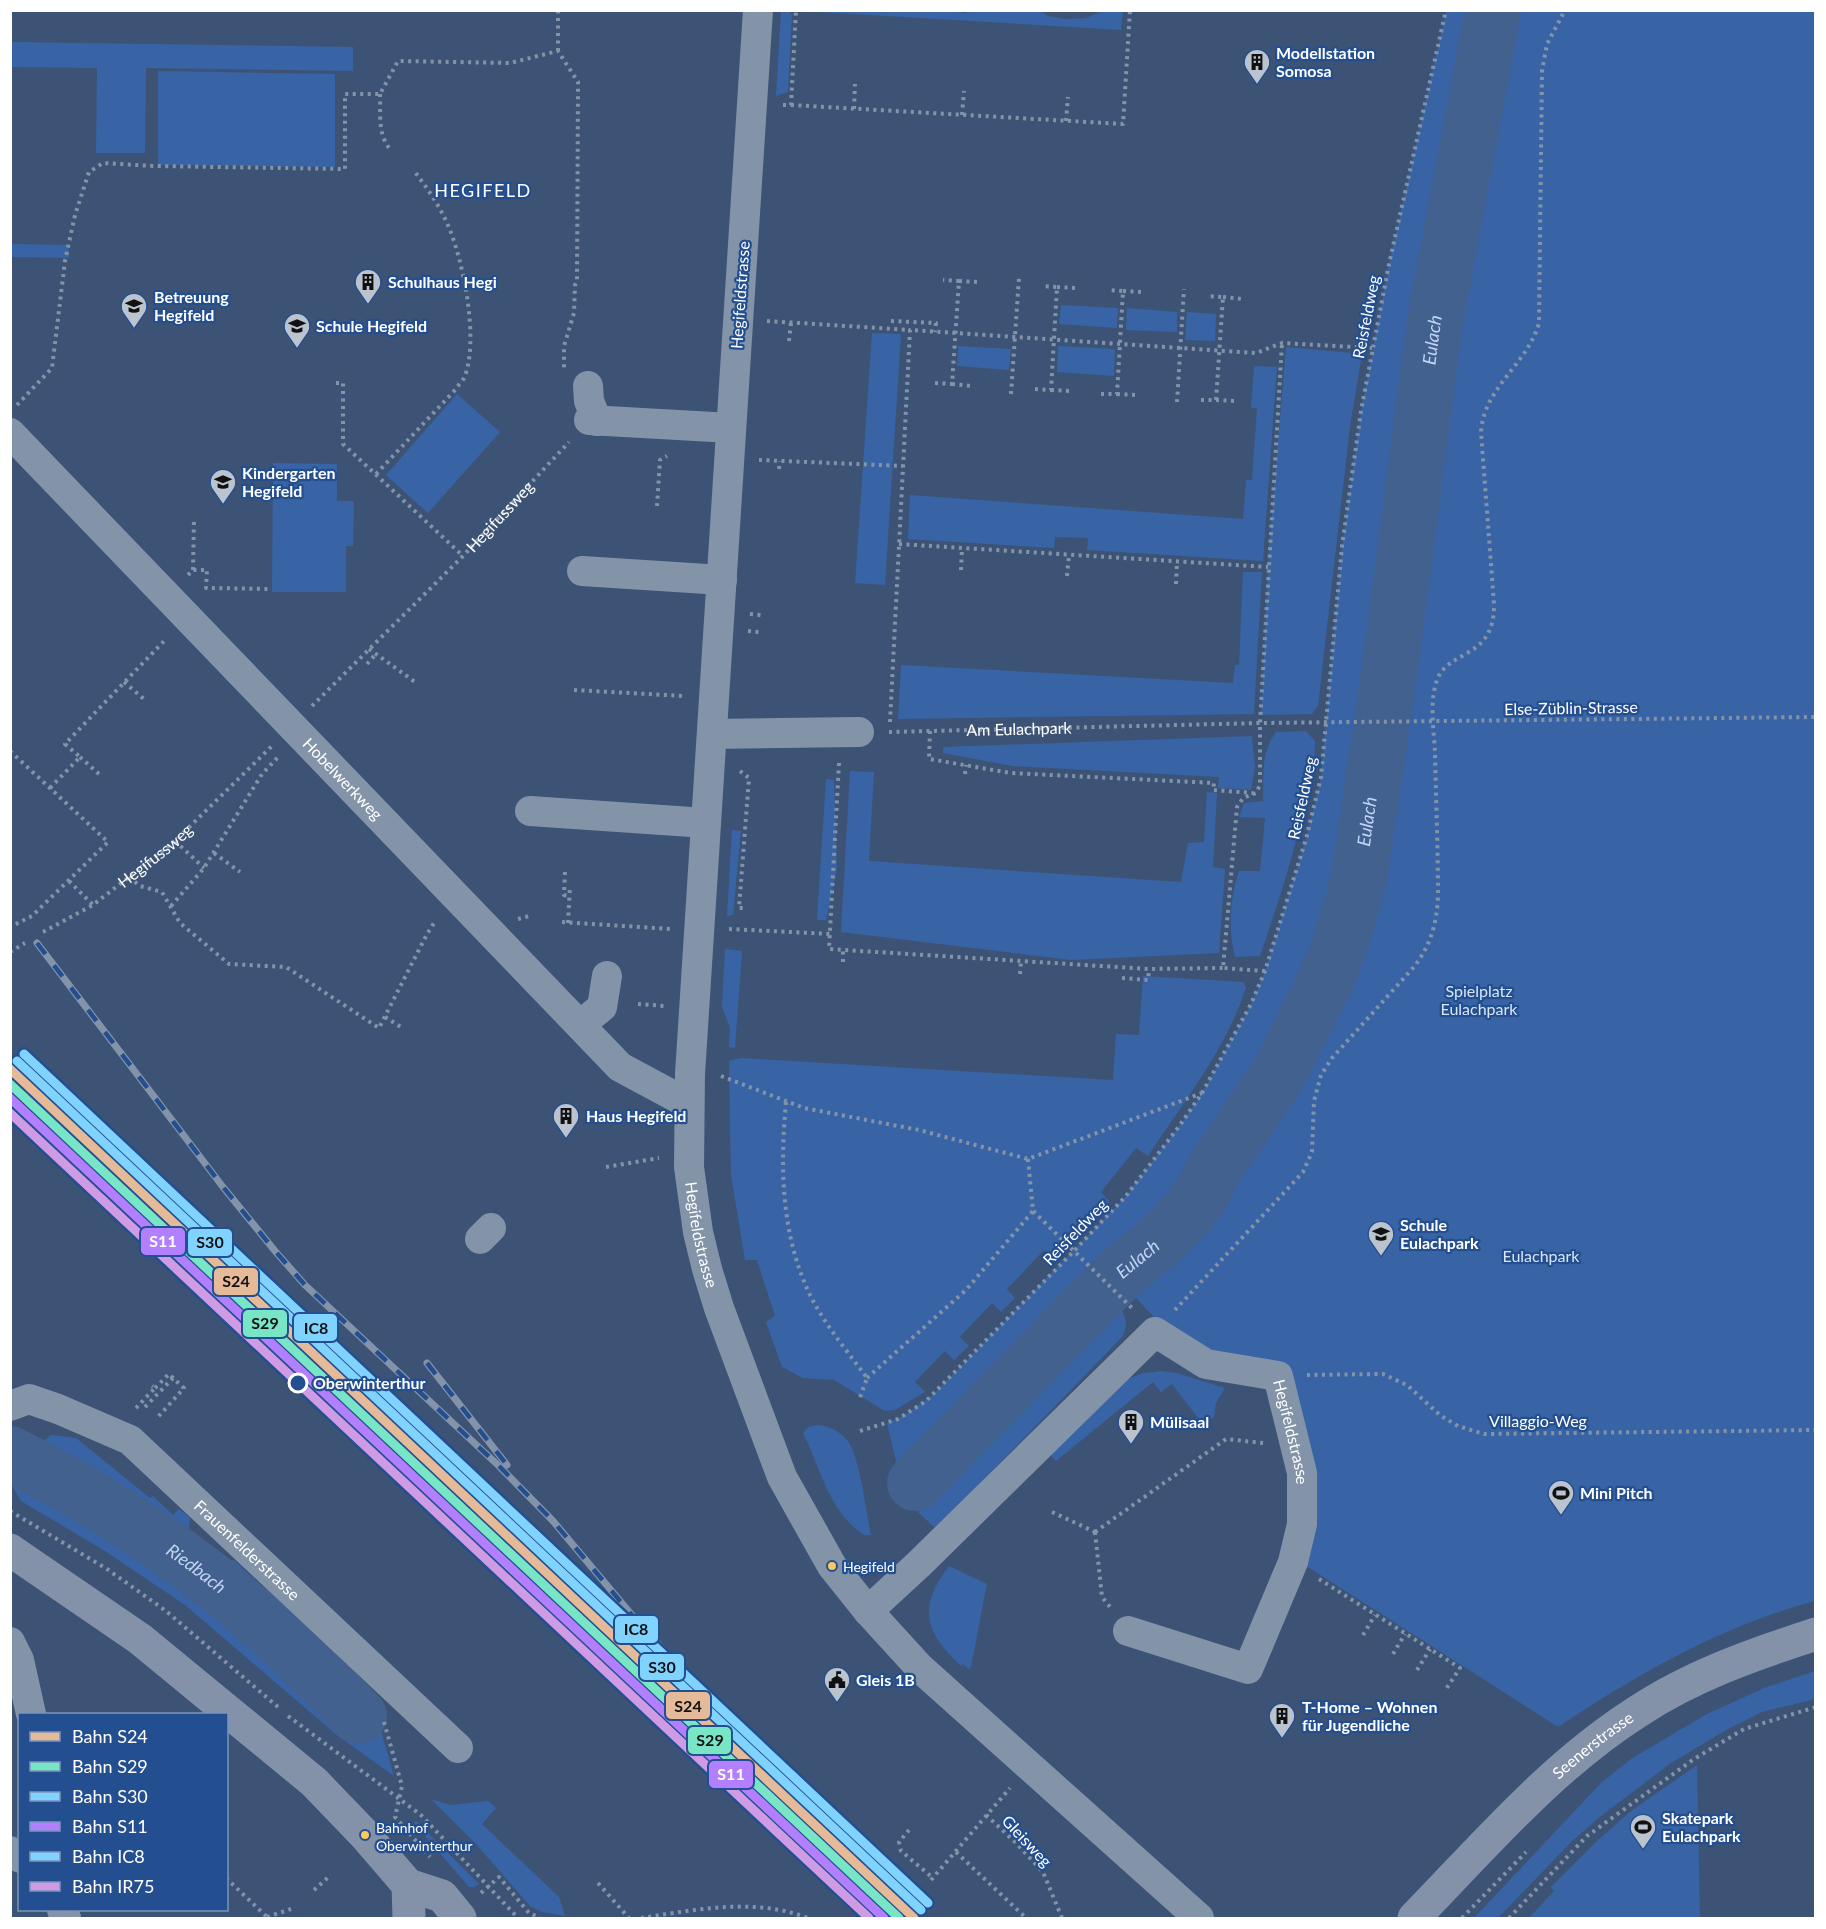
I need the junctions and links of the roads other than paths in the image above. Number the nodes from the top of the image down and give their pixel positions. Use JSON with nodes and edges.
{"nodes":[{"id":1,"x":758,"y":10,"type":"edge"},
{"id":2,"x":576,"y":378,"type":"road end"},
{"id":3,"x":11,"y":422,"type":"edge"},
{"id":4,"x":731,"y":429,"type":"junction"},
{"id":5,"x":582,"y":571,"type":"dead end"},
{"id":6,"x":722,"y":580,"type":"junction"},
{"id":7,"x":850,"y":732,"type":"road end"},
{"id":8,"x":712,"y":734,"type":"junction"},
{"id":9,"x":530,"y":811,"type":"dead end"},
{"id":10,"x":706,"y":823,"type":"junction"},
{"id":11,"x":607,"y":976,"type":"dead end"},
{"id":12,"x":580,"y":1025,"type":"junction"},
{"id":13,"x":689,"y":1104,"type":"junction"},
{"id":14,"x":10,"y":1406,"type":"edge"},
{"id":15,"x":10,"y":1550,"type":"edge"},
{"id":16,"x":868,"y":1611,"type":"junction"},
{"id":17,"x":1128,"y":1631,"type":"road end"},
{"id":18,"x":1815,"y":1634,"type":"edge"},
{"id":19,"x":10,"y":1642,"type":"edge"},
{"id":20,"x":31,"y":1713,"type":"edge"},
{"id":21,"x":458,"y":1748,"type":"dead end"},
{"id":22,"x":408,"y":1885,"type":"junction"},
{"id":23,"x":468,"y":1908,"type":"edge"},
{"id":24,"x":409,"y":1918,"type":"edge"},
{"id":25,"x":1199,"y":1918,"type":"edge"},
{"id":26,"x":1414,"y":1918,"type":"edge"}],
"edges":[{"from":1,"to":4,"type":"street","name":"Hegifeldstrasse"},
{"from":2,"to":4,"type":"street"},
{"from":3,"to":12,"type":"street","name":"Hobelwerkweg"},
{"from":4,"to":6,"type":"street","name":"Hegifeldstrasse"},
{"from":5,"to":6,"type":"street"},
{"from":6,"to":8,"type":"street","name":"Hegifeldstrasse"},
{"from":7,"to":8,"type":"street"},
{"from":8,"to":10,"type":"street","name":"Hegifeldstrasse"},
{"from":9,"to":10,"type":"street"},
{"from":10,"to":13,"type":"street","name":"Hegifeldstrasse"},
{"from":11,"to":12,"type":"street"},
{"from":12,"to":13,"type":"street","name":"Hobelwerkweg"},
{"from":13,"to":16,"type":"street","name":"Hegifeldstrasse"},
{"from":14,"to":21,"type":"street","name":"Frauenfelderstrasse"},
{"from":15,"to":22,"type":"main road"},
{"from":16,"to":17,"type":"street","name":"Hegifeldstrasse"},
{"from":16,"to":25,"type":"street","name":"Hegifeldstrasse"},
{"from":18,"to":26,"type":"main road","name":"Seenerstrasse"},
{"from":19,"to":20,"type":"street"},
{"from":22,"to":23,"type":"main road"},
{"from":22,"to":24,"type":"main road"}]}
